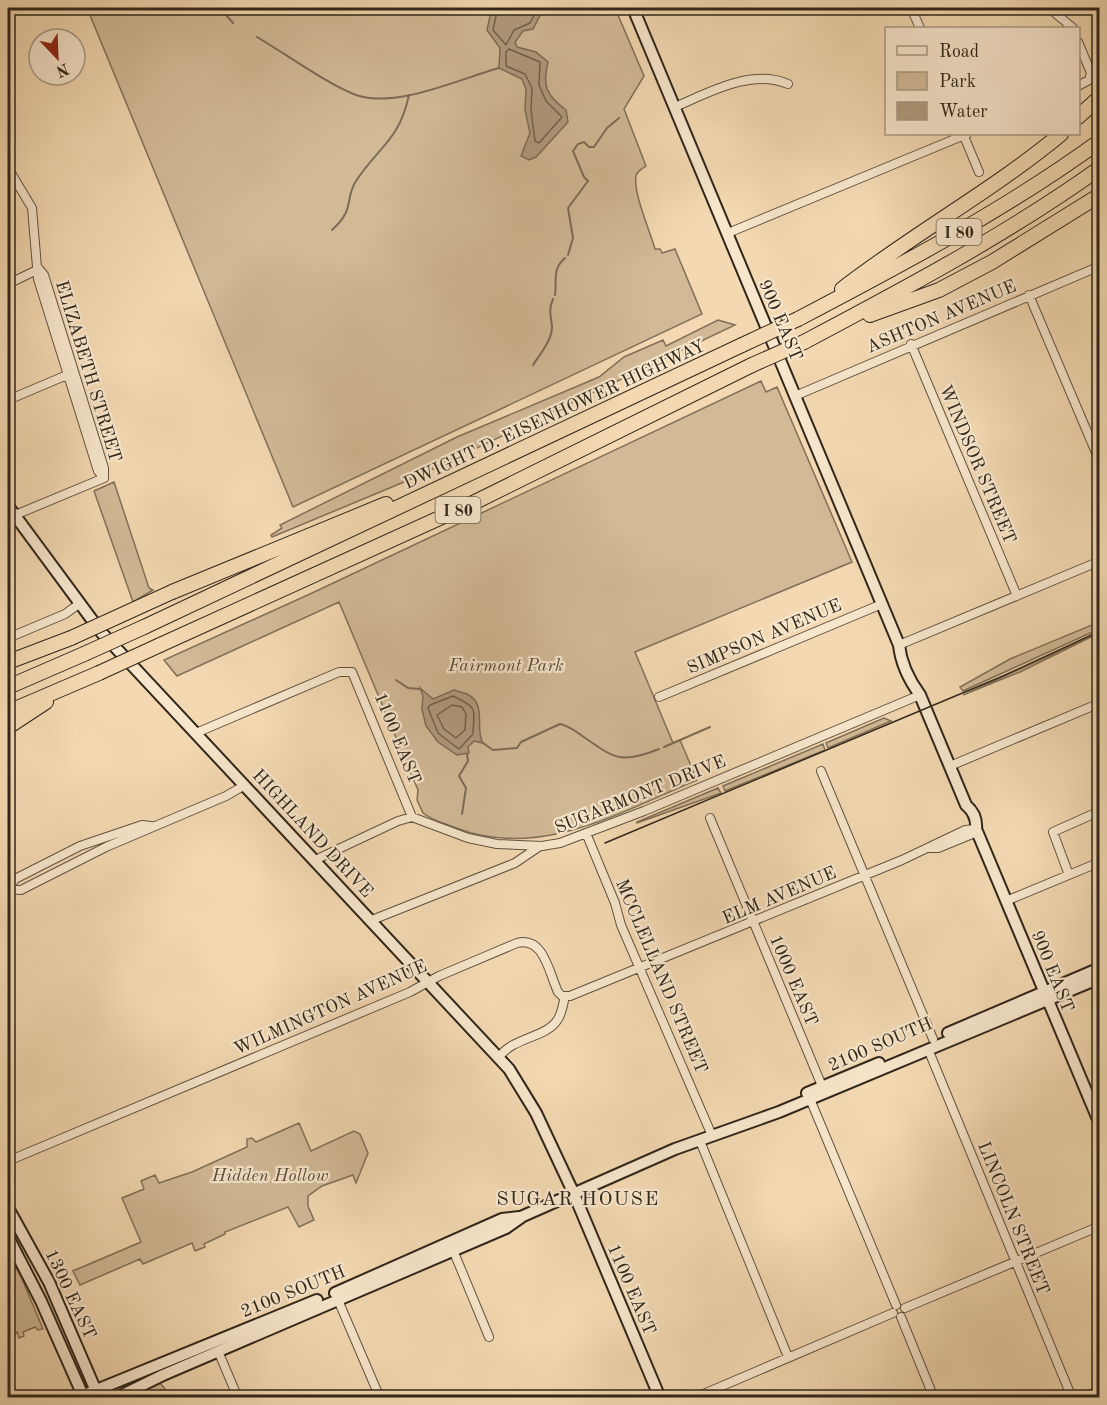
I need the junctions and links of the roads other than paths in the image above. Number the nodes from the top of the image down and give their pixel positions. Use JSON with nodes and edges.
{"nodes":[{"id":1,"x":633,"y":8,"type":"edge"},
{"id":2,"x":911,"y":8,"type":"edge"},
{"id":3,"x":1049,"y":8,"type":"edge"},
{"id":4,"x":920,"y":27,"type":"edge"},
{"id":5,"x":1071,"y":27,"type":"edge"},
{"id":6,"x":1080,"y":47,"type":"edge"},
{"id":7,"x":788,"y":84,"type":"dead end"},
{"id":8,"x":1080,"y":84,"type":"edge"},
{"id":9,"x":1100,"y":96,"type":"edge"},
{"id":10,"x":675,"y":107,"type":"junction"},
{"id":11,"x":1080,"y":115,"type":"edge"},
{"id":12,"x":963,"y":135,"type":"edge"},
{"id":13,"x":965,"y":135,"type":"edge"},
{"id":14,"x":1060,"y":135,"type":"edge"},
{"id":15,"x":1100,"y":141,"type":"edge"},
{"id":16,"x":8,"y":168,"type":"edge"},
{"id":17,"x":1100,"y":168,"type":"edge"},
{"id":18,"x":979,"y":171,"type":"dead end"},
{"id":19,"x":1100,"y":195,"type":"edge"},
{"id":20,"x":728,"y":233,"type":"junction"},
{"id":21,"x":1100,"y":266,"type":"edge"},
{"id":22,"x":39,"y":269,"type":"junction"},
{"id":23,"x":8,"y":284,"type":"edge"},
{"id":24,"x":1029,"y":295,"type":"junction"},
{"id":25,"x":812,"y":312,"type":"junction"},
{"id":26,"x":820,"y":333,"type":"junction"},
{"id":27,"x":911,"y":344,"type":"junction"},
{"id":28,"x":72,"y":373,"type":"junction"},
{"id":29,"x":795,"y":396,"type":"junction"},
{"id":30,"x":8,"y":400,"type":"edge"},
{"id":31,"x":530,"y":447,"type":"junction"},
{"id":32,"x":1100,"y":462,"type":"edge"},
{"id":33,"x":10,"y":513,"type":"edge"},
{"id":34,"x":1100,"y":561,"type":"edge"},
{"id":35,"x":1017,"y":596,"type":"junction"},
{"id":36,"x":79,"y":604,"type":"junction"},
{"id":37,"x":882,"y":604,"type":"junction"},
{"id":38,"x":8,"y":638,"type":"edge"},
{"id":39,"x":899,"y":645,"type":"junction"},
{"id":40,"x":8,"y":662,"type":"edge"},
{"id":41,"x":82,"y":680,"type":"junction"},
{"id":42,"x":8,"y":687,"type":"edge"},
{"id":43,"x":920,"y":694,"type":"junction"},
{"id":44,"x":659,"y":697,"type":"dead end"},
{"id":45,"x":1100,"y":703,"type":"edge"},
{"id":46,"x":8,"y":712,"type":"edge"},
{"id":47,"x":8,"y":727,"type":"edge"},
{"id":48,"x":196,"y":733,"type":"junction"},
{"id":49,"x":950,"y":766,"type":"junction"},
{"id":50,"x":821,"y":771,"type":"dead end"},
{"id":51,"x":245,"y":785,"type":"junction"},
{"id":52,"x":1100,"y":811,"type":"edge"},
{"id":53,"x":412,"y":817,"type":"junction"},
{"id":54,"x":710,"y":818,"type":"dead end"},
{"id":55,"x":151,"y":826,"type":"junction"},
{"id":56,"x":977,"y":831,"type":"junction"},
{"id":57,"x":586,"y":833,"type":"junction"},
{"id":58,"x":542,"y":846,"type":"junction"},
{"id":59,"x":315,"y":860,"type":"junction"},
{"id":60,"x":1100,"y":862,"type":"edge"},
{"id":61,"x":865,"y":875,"type":"junction"},
{"id":62,"x":1069,"y":875,"type":"junction"},
{"id":63,"x":8,"y":889,"type":"edge"},
{"id":64,"x":1006,"y":902,"type":"junction"},
{"id":65,"x":372,"y":920,"type":"junction"},
{"id":66,"x":754,"y":922,"type":"junction"},
{"id":67,"x":1100,"y":968,"type":"edge"},
{"id":68,"x":640,"y":970,"type":"junction"},
{"id":69,"x":1100,"y":978,"type":"edge"},
{"id":70,"x":428,"y":982,"type":"junction"},
{"id":71,"x":565,"y":996,"type":"junction"},
{"id":72,"x":1045,"y":996,"type":"junction"},
{"id":73,"x":927,"y":1047,"type":"junction"},
{"id":74,"x":499,"y":1057,"type":"junction"},
{"id":75,"x":845,"y":1077,"type":"junction"},
{"id":76,"x":822,"y":1086,"type":"junction"},
{"id":77,"x":810,"y":1099,"type":"junction"},
{"id":78,"x":1100,"y":1124,"type":"edge"},
{"id":79,"x":710,"y":1131,"type":"junction"},
{"id":80,"x":696,"y":1143,"type":"junction"},
{"id":81,"x":675,"y":1149,"type":"junction"},
{"id":82,"x":8,"y":1161,"type":"edge"},
{"id":83,"x":574,"y":1194,"type":"junction"},
{"id":84,"x":8,"y":1208,"type":"edge"},
{"id":85,"x":523,"y":1216,"type":"junction"},
{"id":86,"x":1100,"y":1226,"type":"edge"},
{"id":87,"x":8,"y":1237,"type":"edge"},
{"id":88,"x":453,"y":1250,"type":"junction"},
{"id":89,"x":405,"y":1261,"type":"junction"},
{"id":90,"x":1016,"y":1261,"type":"junction"},
{"id":91,"x":377,"y":1281,"type":"junction"},
{"id":92,"x":338,"y":1299,"type":"junction"},
{"id":93,"x":897,"y":1312,"type":"junction"},
{"id":94,"x":279,"y":1314,"type":"junction"},
{"id":95,"x":489,"y":1337,"type":"dead end"},
{"id":96,"x":218,"y":1351,"type":"junction"},
{"id":97,"x":788,"y":1357,"type":"junction"},
{"id":98,"x":717,"y":1388,"type":"junction"},
{"id":99,"x":1100,"y":1390,"type":"edge"},
{"id":100,"x":98,"y":1394,"type":"edge"},
{"id":101,"x":81,"y":1397,"type":"edge"},
{"id":102,"x":117,"y":1398,"type":"edge"},
{"id":103,"x":238,"y":1398,"type":"edge"},
{"id":104,"x":380,"y":1398,"type":"edge"},
{"id":105,"x":660,"y":1398,"type":"edge"},
{"id":106,"x":694,"y":1398,"type":"edge"},
{"id":107,"x":722,"y":1398,"type":"edge"},
{"id":108,"x":934,"y":1398,"type":"edge"},
{"id":109,"x":1072,"y":1398,"type":"edge"},
{"id":110,"x":1081,"y":1398,"type":"edge"}],
"edges":[{"from":1,"to":10,"type":"main road","name":"900 EAST"},
{"from":2,"to":4,"type":"street"},
{"from":3,"to":5,"type":"street"},
{"from":6,"to":8,"type":"street"},
{"from":7,"to":10,"type":"street"},
{"from":9,"to":11,"type":"highway"},
{"from":10,"to":20,"type":"main road","name":"900 EAST"},
{"from":12,"to":20,"type":"street"},
{"from":13,"to":18,"type":"street"},
{"from":14,"to":25,"type":"highway"},
{"from":15,"to":25,"type":"highway","name":"DWIGHT D. EISENHOWER HIGHWAY","number":"I 80"},
{"from":16,"to":22,"type":"street","name":"ELIZABETH STREET"},
{"from":17,"to":26,"type":"highway","number":"I 80"},
{"from":19,"to":26,"type":"highway"},
{"from":20,"to":29,"type":"main road","name":"900 EAST"},
{"from":21,"to":24,"type":"street","name":"ASHTON AVENUE"},
{"from":22,"to":23,"type":"street"},
{"from":22,"to":28,"type":"street","name":"ELIZABETH STREET"},
{"from":24,"to":27,"type":"street","name":"ASHTON AVENUE"},
{"from":24,"to":32,"type":"street"},
{"from":25,"to":31,"type":"highway","name":"DWIGHT D. EISENHOWER HIGHWAY","number":"I 80","bridge":true},
{"from":26,"to":41,"type":"highway","number":"I 80","bridge":true},
{"from":27,"to":29,"type":"street","name":"ASHTON AVENUE"},
{"from":27,"to":35,"type":"street","name":"WINDSOR STREET"},
{"from":28,"to":30,"type":"street"},
{"from":28,"to":33,"type":"street","name":"ELIZABETH STREET"},
{"from":29,"to":37,"type":"main road","name":"900 EAST"},
{"from":31,"to":40,"type":"highway","bridge":true},
{"from":31,"to":42,"type":"highway","name":"DWIGHT D. EISENHOWER HIGHWAY","number":"I 80","bridge":true},
{"from":33,"to":36,"type":"main road","name":"HIGHLAND DRIVE"},
{"from":34,"to":35,"type":"street"},
{"from":35,"to":39,"type":"street"},
{"from":36,"to":38,"type":"street"},
{"from":36,"to":48,"type":"main road","name":"HIGHLAND DRIVE"},
{"from":37,"to":39,"type":"main road","name":"900 EAST"},
{"from":37,"to":44,"type":"street","name":"SIMPSON AVENUE"},
{"from":39,"to":43,"type":"main road","name":"900 EAST"},
{"from":41,"to":46,"type":"highway","number":"I 80"},
{"from":41,"to":47,"type":"highway"},
{"from":43,"to":49,"type":"main road","name":"900 EAST"},
{"from":43,"to":57,"type":"street","name":"SUGARMONT DRIVE"},
{"from":45,"to":49,"type":"street"},
{"from":48,"to":51,"type":"main road","name":"HIGHLAND DRIVE"},
{"from":48,"to":53,"type":"street","name":"1100 EAST"},
{"from":49,"to":56,"type":"main road","name":"900 EAST"},
{"from":50,"to":61,"type":"street","name":"LINCOLN STREET"},
{"from":51,"to":55,"type":"street"},
{"from":51,"to":59,"type":"main road","name":"HIGHLAND DRIVE"},
{"from":52,"to":62,"type":"street"},
{"from":53,"to":58,"type":"street"},
{"from":53,"to":59,"type":"street"},
{"from":54,"to":66,"type":"street","name":"1000 EAST"},
{"from":55,"to":63,"type":"street"},
{"from":55,"to":63,"type":"street"},
{"from":56,"to":61,"type":"street","name":"ELM AVENUE"},
{"from":56,"to":64,"type":"main road","name":"900 EAST"},
{"from":57,"to":58,"type":"street","name":"SUGARMONT DRIVE"},
{"from":57,"to":68,"type":"street","name":"MCCLELLAND STREET"},
{"from":58,"to":65,"type":"street","name":"SUGARMONT DRIVE"},
{"from":59,"to":65,"type":"main road","name":"HIGHLAND DRIVE"},
{"from":60,"to":62,"type":"street"},
{"from":61,"to":66,"type":"street","name":"ELM AVENUE"},
{"from":61,"to":73,"type":"street","name":"LINCOLN STREET"},
{"from":62,"to":64,"type":"street"},
{"from":64,"to":72,"type":"main road","name":"900 EAST"},
{"from":65,"to":70,"type":"main road","name":"HIGHLAND DRIVE"},
{"from":66,"to":68,"type":"street","name":"ELM AVENUE"},
{"from":66,"to":76,"type":"street","name":"1000 EAST"},
{"from":67,"to":72,"type":"main road","name":"2100 SOUTH"},
{"from":68,"to":71,"type":"street"},
{"from":68,"to":79,"type":"street","name":"MCCLELLAND STREET"},
{"from":69,"to":72,"type":"main road","name":"2100 SOUTH"},
{"from":70,"to":71,"type":"street","name":"WILMINGTON AVENUE"},
{"from":70,"to":74,"type":"main road","name":"HIGHLAND DRIVE"},
{"from":70,"to":82,"type":"street","name":"WILMINGTON AVENUE"},
{"from":71,"to":74,"type":"street"},
{"from":72,"to":73,"type":"main road","name":"2100 SOUTH"},
{"from":72,"to":78,"type":"main road","name":"900 EAST"},
{"from":73,"to":75,"type":"main road","name":"2100 SOUTH"},
{"from":73,"to":77,"type":"main road","name":"2100 SOUTH"},
{"from":73,"to":90,"type":"street","name":"LINCOLN STREET"},
{"from":74,"to":83,"type":"main road","name":"HIGHLAND DRIVE"},
{"from":75,"to":76,"type":"main road","name":"2100 SOUTH"},
{"from":75,"to":77,"type":"main road"},
{"from":76,"to":79,"type":"main road","name":"2100 SOUTH"},
{"from":77,"to":80,"type":"main road","name":"2100 SOUTH"},
{"from":77,"to":93,"type":"street"},
{"from":79,"to":80,"type":"main road"},
{"from":79,"to":81,"type":"main road","name":"2100 SOUTH"},
{"from":80,"to":81,"type":"main road","name":"2100 SOUTH"},
{"from":80,"to":97,"type":"street"},
{"from":81,"to":83,"type":"main road","name":"2100 SOUTH"},
{"from":83,"to":85,"type":"main road","name":"2100 SOUTH"},
{"from":83,"to":105,"type":"main road","name":"1100 EAST"},
{"from":84,"to":100,"type":"main road","name":"1300 EAST"},
{"from":85,"to":88,"type":"main road","name":"2100 SOUTH"},
{"from":85,"to":89,"type":"main road","name":"2100 SOUTH"},
{"from":86,"to":90,"type":"street"},
{"from":87,"to":101,"type":"main road","name":"1300 EAST"},
{"from":88,"to":91,"type":"main road","name":"2100 SOUTH"},
{"from":88,"to":95,"type":"street"},
{"from":89,"to":91,"type":"main road"},
{"from":89,"to":94,"type":"main road","name":"2100 SOUTH"},
{"from":90,"to":93,"type":"street"},
{"from":90,"to":109,"type":"street","name":"LINCOLN STREET"},
{"from":91,"to":92,"type":"main road","name":"2100 SOUTH"},
{"from":92,"to":96,"type":"main road","name":"2100 SOUTH"},
{"from":92,"to":104,"type":"street"},
{"from":93,"to":97,"type":"street"},
{"from":93,"to":108,"type":"street"},
{"from":94,"to":96,"type":"main road"},
{"from":94,"to":100,"type":"main road","name":"2100 SOUTH"},
{"from":96,"to":102,"type":"main road","name":"2100 SOUTH"},
{"from":96,"to":103,"type":"street"},
{"from":97,"to":98,"type":"street"},
{"from":98,"to":106,"type":"street"},
{"from":98,"to":107,"type":"street"},
{"from":99,"to":110,"type":"street"},
{"from":100,"to":101,"type":"main road","name":"2100 SOUTH"}]}
